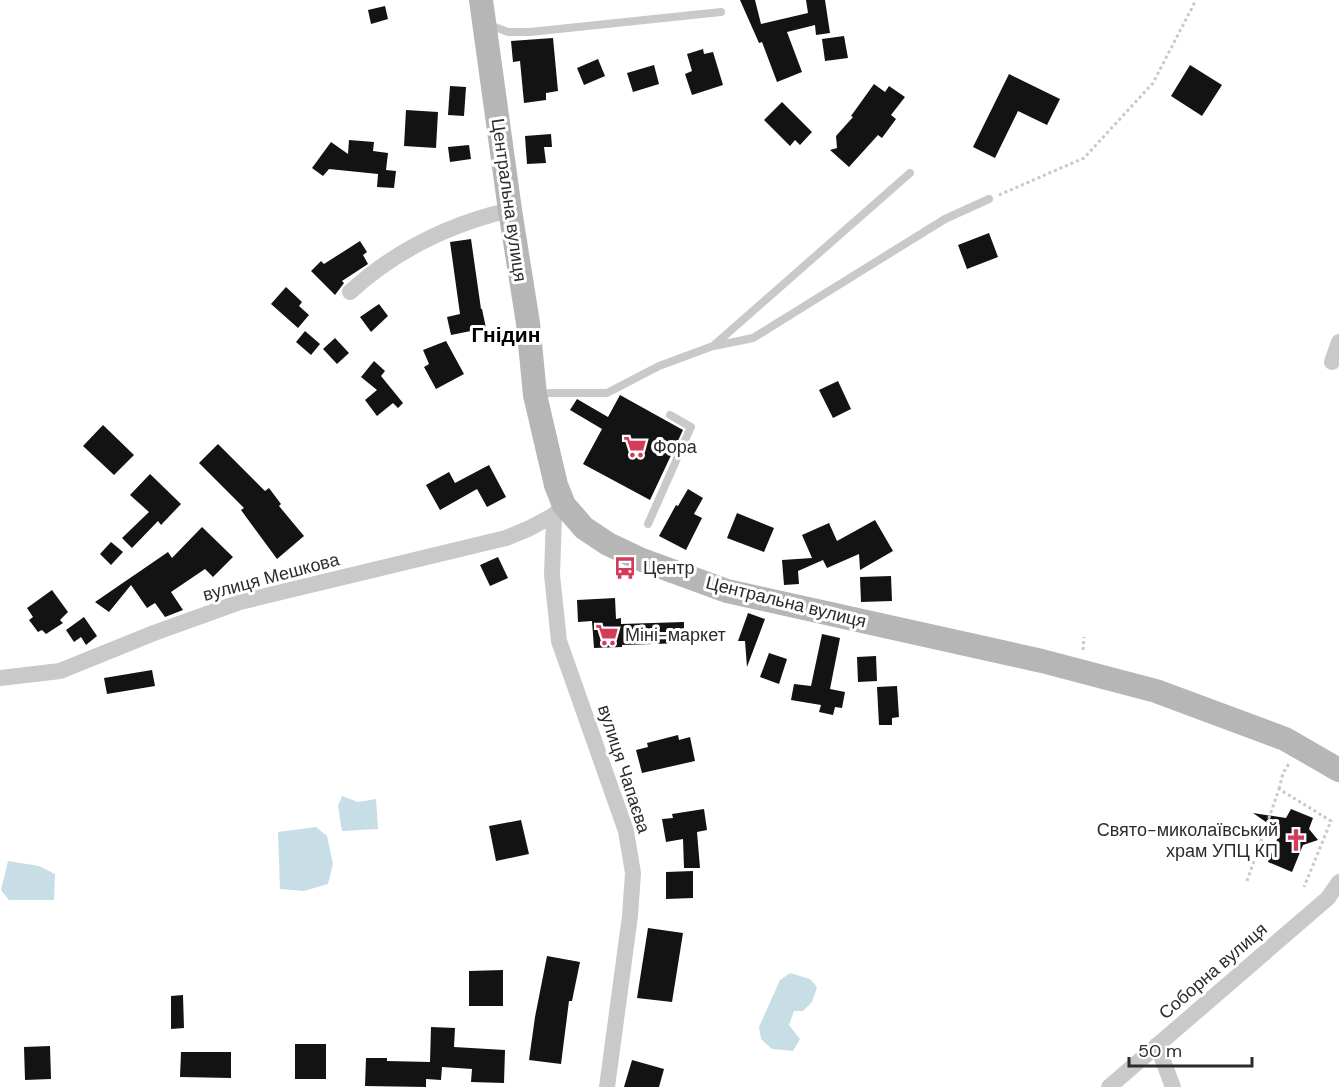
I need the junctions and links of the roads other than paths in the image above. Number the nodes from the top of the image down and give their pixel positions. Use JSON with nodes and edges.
{"nodes":[{"id":1,"x":482,"y":11,"type":"edge"},
{"id":2,"x":721,"y":12,"type":"dead end"},
{"id":3,"x":910,"y":173,"type":"dead end"},
{"id":4,"x":990,"y":199,"type":"road end"},
{"id":5,"x":510,"y":210,"type":"junction"},
{"id":6,"x":350,"y":292,"type":"dead end"},
{"id":7,"x":1339,"y":342,"type":"edge"},
{"id":8,"x":713,"y":346,"type":"junction"},
{"id":9,"x":1332,"y":362,"type":"dead end"},
{"id":10,"x":535,"y":395,"type":"junction"},
{"id":11,"x":670,"y":415,"type":"dead end"},
{"id":12,"x":559,"y":510,"type":"junction"},
{"id":13,"x":648,"y":524,"type":"dead end"},
{"id":14,"x":0,"y":678,"type":"edge"},
{"id":15,"x":1339,"y":770,"type":"edge"},
{"id":16,"x":1339,"y":882,"type":"edge"},
{"id":17,"x":1157,"y":1045,"type":"junction"},
{"id":18,"x":607,"y":1087,"type":"edge"},
{"id":19,"x":1109,"y":1087,"type":"edge"},
{"id":20,"x":1173,"y":1087,"type":"edge"}],
"edges":[{"from":1,"to":2,"type":"lane"},
{"from":1,"to":5,"type":"street","name":"Центральна вулиця"},
{"from":3,"to":8,"type":"lane"},
{"from":4,"to":8,"type":"lane"},
{"from":5,"to":6,"type":"street"},
{"from":5,"to":10,"type":"street","name":"Центральна вулиця"},
{"from":7,"to":9,"type":"street"},
{"from":8,"to":10,"type":"lane"},
{"from":10,"to":12,"type":"street","name":"Центральна вулиця"},
{"from":11,"to":13,"type":"lane"},
{"from":12,"to":14,"type":"street","name":"вулиця Мешкова"},
{"from":12,"to":15,"type":"street","name":"Центральна вулиця"},
{"from":12,"to":18,"type":"street","name":"вулиця Чапаєва"},
{"from":16,"to":17,"type":"street","name":"Соборна вулиця"},
{"from":17,"to":19,"type":"street","name":"Соборна вулиця"},
{"from":17,"to":20,"type":"street"}]}
